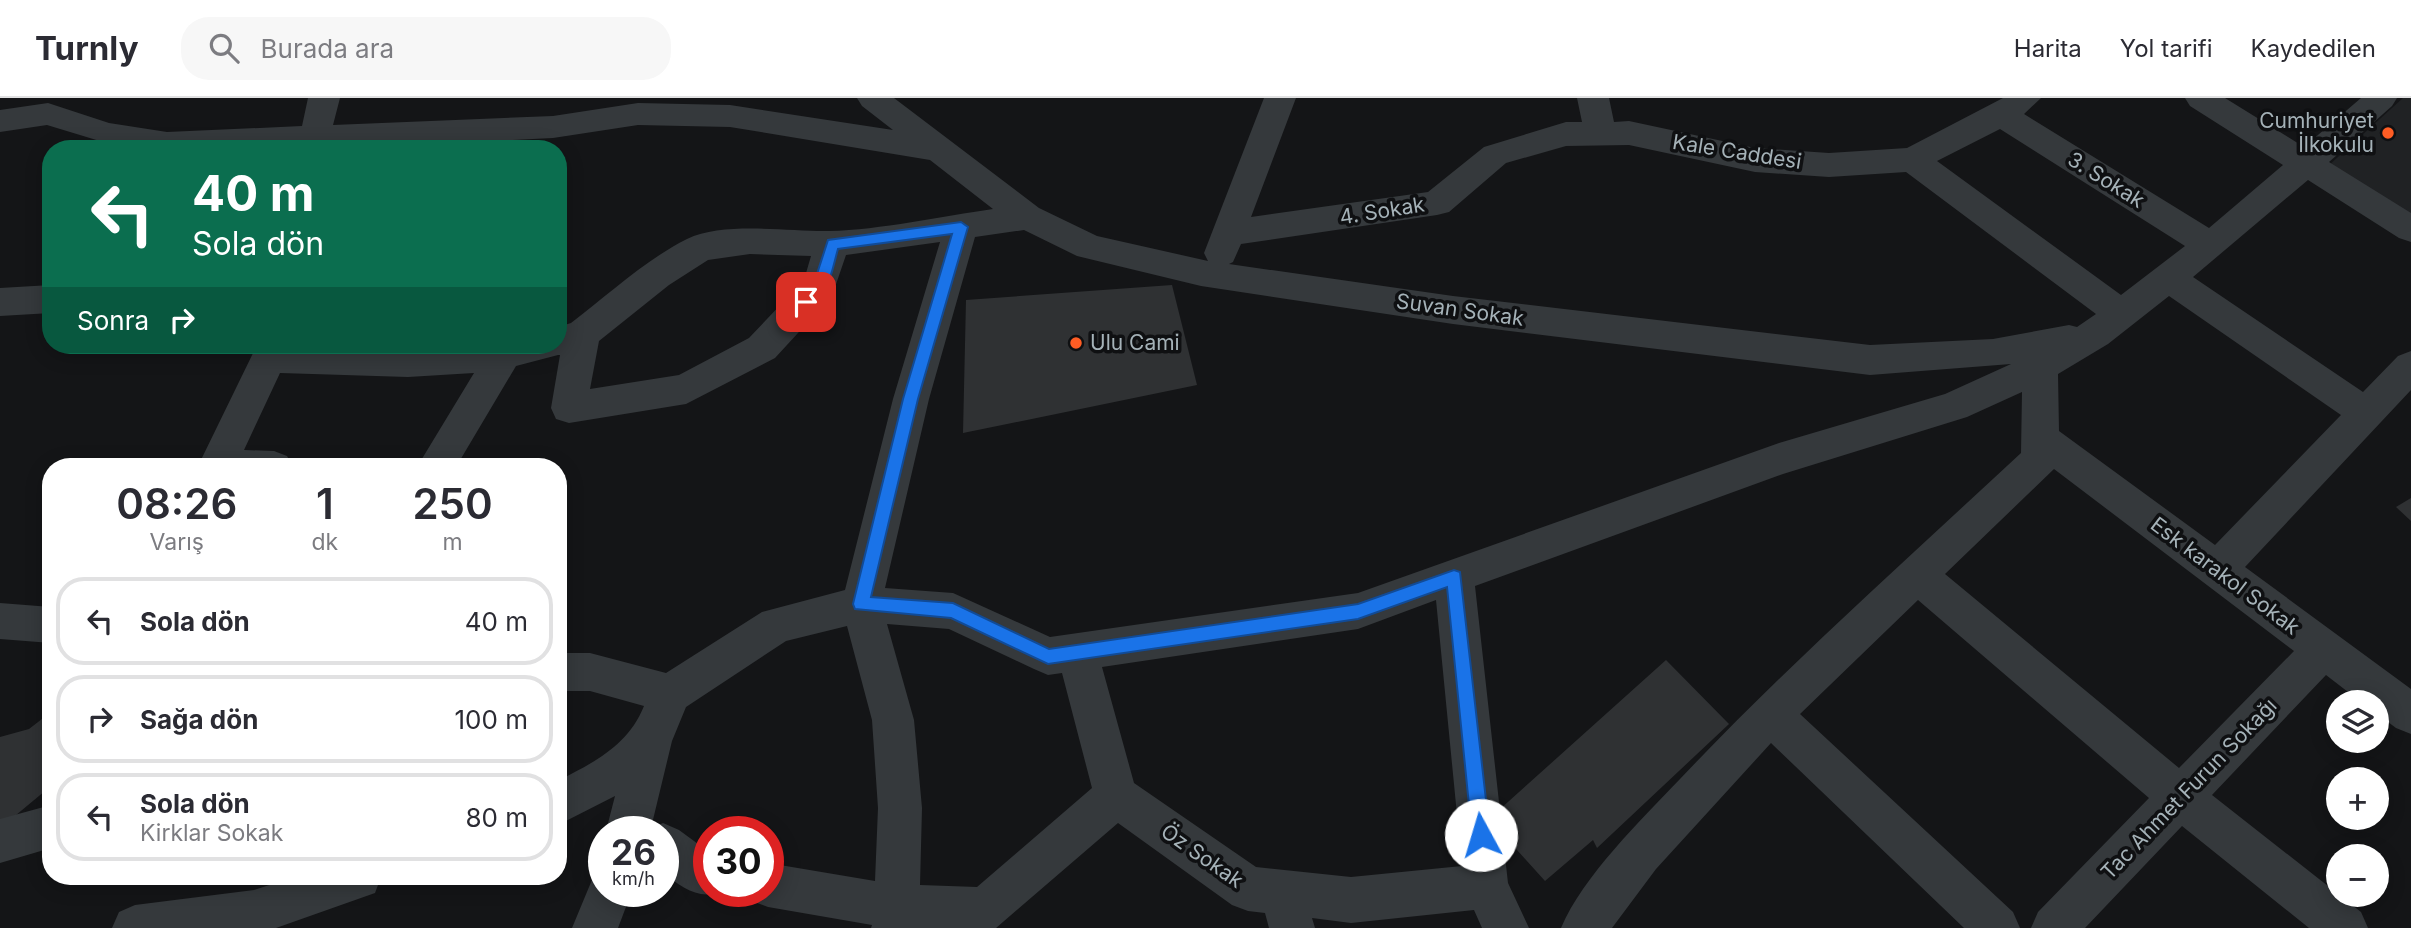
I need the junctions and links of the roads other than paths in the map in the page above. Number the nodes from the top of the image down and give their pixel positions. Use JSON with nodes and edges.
{"nodes":[{"id":1,"x":324,"y":98,"type":"edge"},
{"id":2,"x":873,"y":98,"type":"edge"},
{"id":3,"x":1280,"y":98,"type":"edge"},
{"id":4,"x":1593,"y":98,"type":"edge"},
{"id":5,"x":2201,"y":98,"type":"edge"},
{"id":6,"x":2381,"y":98,"type":"edge"},
{"id":7,"x":47,"y":106,"type":"edge"},
{"id":8,"x":2013,"y":106,"type":"edge"},
{"id":9,"x":0,"y":121,"type":"edge"},
{"id":10,"x":1601,"y":134,"type":"junction"},
{"id":11,"x":143,"y":140,"type":"edge"},
{"id":12,"x":320,"y":140,"type":"edge"},
{"id":13,"x":364,"y":140,"type":"edge"},
{"id":14,"x":944,"y":150,"type":"junction"},
{"id":15,"x":1912,"y":160,"type":"junction"},
{"id":16,"x":2305,"y":164,"type":"junction"},
{"id":17,"x":1027,"y":218,"type":"junction"},
{"id":18,"x":961,"y":227,"type":"junction"},
{"id":19,"x":2411,"y":229,"type":"edge"},
{"id":20,"x":1229,"y":233,"type":"junction"},
{"id":21,"x":832,"y":244,"type":"junction"},
{"id":22,"x":2210,"y":245,"type":"junction"},
{"id":23,"x":1213,"y":275,"type":"junction"},
{"id":24,"x":2168,"y":278,"type":"junction"},
{"id":25,"x":42,"y":300,"type":"edge"},
{"id":26,"x":0,"y":302,"type":"edge"},
{"id":27,"x":2108,"y":324,"type":"junction"},
{"id":28,"x":570,"y":337,"type":"edge"},
{"id":29,"x":271,"y":354,"type":"edge"},
{"id":30,"x":305,"y":354,"type":"edge"},
{"id":31,"x":514,"y":354,"type":"edge"},
{"id":32,"x":503,"y":357,"type":"junction"},
{"id":33,"x":2411,"y":366,"type":"edge"},
{"id":34,"x":2040,"y":368,"type":"junction"},
{"id":35,"x":2366,"y":413,"type":"junction"},
{"id":36,"x":2040,"y":438,"type":"junction"},
{"id":37,"x":221,"y":458,"type":"edge"},
{"id":38,"x":441,"y":458,"type":"edge"},
{"id":39,"x":2217,"y":570,"type":"junction"},
{"id":40,"x":1917,"y":575,"type":"junction"},
{"id":41,"x":1454,"y":577,"type":"junction"},
{"id":42,"x":861,"y":604,"type":"junction"},
{"id":43,"x":0,"y":621,"type":"edge"},
{"id":44,"x":42,"y":624,"type":"edge"},
{"id":45,"x":2323,"y":649,"type":"junction"},
{"id":46,"x":1077,"y":652,"type":"junction"},
{"id":47,"x":567,"y":672,"type":"edge"},
{"id":48,"x":670,"y":694,"type":"junction"},
{"id":49,"x":1770,"y":714,"type":"junction"},
{"id":50,"x":2411,"y":714,"type":"edge"},
{"id":51,"x":653,"y":736,"type":"junction"},
{"id":52,"x":1116,"y":796,"type":"junction"},
{"id":53,"x":2182,"y":798,"type":"junction"},
{"id":54,"x":567,"y":799,"type":"edge"},
{"id":55,"x":644,"y":816,"type":"edge"},
{"id":56,"x":42,"y":829,"type":"edge"},
{"id":57,"x":0,"y":841,"type":"edge"},
{"id":58,"x":336,"y":885,"type":"edge"},
{"id":59,"x":1486,"y":886,"type":"junction"},
{"id":60,"x":784,"y":888,"type":"edge"},
{"id":61,"x":604,"y":907,"type":"edge"},
{"id":62,"x":1287,"y":910,"type":"edge"},
{"id":63,"x":895,"y":918,"type":"edge"},
{"id":64,"x":988,"y":919,"type":"edge"},
{"id":65,"x":216,"y":923,"type":"edge"},
{"id":66,"x":135,"y":928,"type":"edge"},
{"id":67,"x":595,"y":928,"type":"edge"},
{"id":68,"x":1506,"y":928,"type":"edge"},
{"id":69,"x":1584,"y":928,"type":"edge"},
{"id":70,"x":1997,"y":928,"type":"edge"},
{"id":71,"x":2054,"y":928,"type":"edge"},
{"id":72,"x":2345,"y":928,"type":"edge"}],
"edges":[{"from":1,"to":12,"type":"street"},
{"from":2,"to":14,"type":"street","name":"Suvan Sokak"},
{"from":3,"to":20,"type":"street"},
{"from":4,"to":10,"type":"street"},
{"from":5,"to":16,"type":"street"},
{"from":6,"to":16,"type":"street"},
{"from":7,"to":9,"type":"street"},
{"from":7,"to":11,"type":"street"},
{"from":8,"to":15,"type":"street","name":"Kale Caddesi"},
{"from":8,"to":22,"type":"street","name":"3. Sokak"},
{"from":10,"to":15,"type":"street","name":"Kale Caddesi"},
{"from":10,"to":20,"type":"street","name":"4. Sokak"},
{"from":13,"to":14,"type":"street"},
{"from":14,"to":17,"type":"street","name":"Suvan Sokak"},
{"from":15,"to":27,"type":"street"},
{"from":16,"to":19,"type":"street"},
{"from":16,"to":22,"type":"street"},
{"from":17,"to":18,"type":"street"},
{"from":17,"to":23,"type":"street","name":"Suvan Sokak"},
{"from":18,"to":21,"type":"street"},
{"from":18,"to":42,"type":"street"},
{"from":20,"to":23,"type":"street"},
{"from":21,"to":28,"type":"street"},
{"from":21,"to":28,"type":"street"},
{"from":22,"to":24,"type":"street"},
{"from":23,"to":27,"type":"street","name":"Suvan Sokak"},
{"from":24,"to":27,"type":"street"},
{"from":24,"to":35,"type":"street"},
{"from":25,"to":26,"type":"street"},
{"from":27,"to":34,"type":"street"},
{"from":29,"to":37,"type":"street"},
{"from":30,"to":32,"type":"street"},
{"from":31,"to":32,"type":"street"},
{"from":32,"to":38,"type":"street"},
{"from":33,"to":35,"type":"street"},
{"from":34,"to":36,"type":"street"},
{"from":34,"to":41,"type":"street"},
{"from":35,"to":39,"type":"street"},
{"from":36,"to":39,"type":"street","name":"Esk karakol Sokak"},
{"from":36,"to":40,"type":"street"},
{"from":39,"to":45,"type":"street","name":"Esk karakol Sokak"},
{"from":40,"to":49,"type":"street"},
{"from":40,"to":53,"type":"street"},
{"from":41,"to":46,"type":"street"},
{"from":41,"to":59,"type":"street"},
{"from":42,"to":46,"type":"street"},
{"from":42,"to":48,"type":"street"},
{"from":42,"to":63,"type":"street"},
{"from":43,"to":44,"type":"street"},
{"from":45,"to":50,"type":"street","name":"Esk karakol Sokak"},
{"from":45,"to":53,"type":"street","name":"Tac Ahmet Furun Sokağı"},
{"from":46,"to":52,"type":"street"},
{"from":47,"to":48,"type":"street"},
{"from":48,"to":51,"type":"street"},
{"from":49,"to":69,"type":"street"},
{"from":49,"to":70,"type":"street"},
{"from":51,"to":54,"type":"street"},
{"from":51,"to":55,"type":"street"},
{"from":52,"to":62,"type":"street","name":"Öz Sokak"},
{"from":52,"to":64,"type":"street"},
{"from":53,"to":71,"type":"street","name":"Tac Ahmet Furun Sokağı"},
{"from":53,"to":72,"type":"street"},
{"from":56,"to":57,"type":"street"},
{"from":58,"to":65,"type":"street"},
{"from":59,"to":62,"type":"street","name":"Öz Sokak"},
{"from":59,"to":68,"type":"street"},
{"from":60,"to":63,"type":"street"},
{"from":61,"to":67,"type":"street"},
{"from":63,"to":64,"type":"street"},
{"from":65,"to":66,"type":"street"}]}
